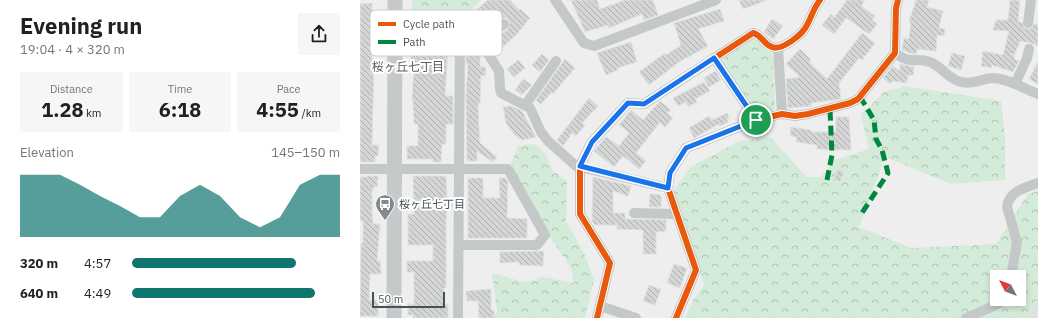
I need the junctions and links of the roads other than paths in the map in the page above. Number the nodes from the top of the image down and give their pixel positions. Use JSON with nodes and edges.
{"nodes":[{"id":1,"x":555,"y":0,"type":"edge"},
{"id":2,"x":716,"y":0,"type":"edge"},
{"id":3,"x":820,"y":0,"type":"edge"},
{"id":4,"x":898,"y":0,"type":"edge"},
{"id":5,"x":1031,"y":0,"type":"edge"},
{"id":6,"x":1028,"y":23,"type":"dead end"},
{"id":7,"x":778,"y":48,"type":"junction"},
{"id":8,"x":1029,"y":48,"type":"dead end"},
{"id":9,"x":895,"y":53,"type":"junction"},
{"id":10,"x":395,"y":56,"type":"edge"},
{"id":11,"x":460,"y":56,"type":"edge"},
{"id":12,"x":489,"y":56,"type":"edge"},
{"id":13,"x":714,"y":58,"type":"junction"},
{"id":14,"x":556,"y":61,"type":"dead end"},
{"id":15,"x":1015,"y":84,"type":"junction"},
{"id":16,"x":1038,"y":94,"type":"edge"},
{"id":17,"x":526,"y":104,"type":"junction"},
{"id":18,"x":782,"y":114,"type":"junction"},
{"id":19,"x":756,"y":120,"type":"junction"},
{"id":20,"x":580,"y":166,"type":"junction"},
{"id":21,"x":360,"y":169,"type":"edge"},
{"id":22,"x":394,"y":169,"type":"junction"},
{"id":23,"x":459,"y":169,"type":"junction"},
{"id":24,"x":1038,"y":183,"type":"edge"},
{"id":25,"x":668,"y":188,"type":"junction"},
{"id":26,"x":634,"y":213,"type":"dead end"},
{"id":27,"x":676,"y":214,"type":"junction"},
{"id":28,"x":459,"y":245,"type":"junction"},
{"id":29,"x":1013,"y":270,"type":"edge"},
{"id":30,"x":600,"y":306,"type":"junction"},
{"id":31,"x":994,"y":306,"type":"edge"},
{"id":32,"x":394,"y":318,"type":"edge"},
{"id":33,"x":458,"y":318,"type":"edge"},
{"id":34,"x":597,"y":318,"type":"edge"},
{"id":35,"x":636,"y":318,"type":"edge"},
{"id":36,"x":676,"y":318,"type":"edge"},
{"id":37,"x":966,"y":318,"type":"edge"}],
"edges":[{"from":1,"to":2,"type":"street"},
{"from":3,"to":7,"type":"street"},
{"from":4,"to":9,"type":"street"},
{"from":5,"to":6,"type":"street"},
{"from":7,"to":13,"type":"street"},
{"from":7,"to":18,"type":"street"},
{"from":8,"to":15,"type":"street"},
{"from":9,"to":15,"type":"street"},
{"from":9,"to":18,"type":"street"},
{"from":10,"to":22,"type":"street"},
{"from":11,"to":23,"type":"street"},
{"from":12,"to":17,"type":"street"},
{"from":13,"to":19,"type":"street"},
{"from":13,"to":20,"type":"street"},
{"from":14,"to":17,"type":"street"},
{"from":15,"to":16,"type":"street"},
{"from":17,"to":20,"type":"street"},
{"from":18,"to":19,"type":"street"},
{"from":19,"to":25,"type":"street"},
{"from":20,"to":25,"type":"street"},
{"from":20,"to":30,"type":"street"},
{"from":21,"to":22,"type":"street"},
{"from":22,"to":23,"type":"street"},
{"from":22,"to":32,"type":"street"},
{"from":23,"to":28,"type":"street"},
{"from":23,"to":28,"type":"street"},
{"from":24,"to":29,"type":"street"},
{"from":25,"to":27,"type":"street"},
{"from":26,"to":27,"type":"street"},
{"from":27,"to":36,"type":"street"},
{"from":28,"to":33,"type":"street"},
{"from":30,"to":34,"type":"street"},
{"from":30,"to":35,"type":"street"},
{"from":31,"to":37,"type":"street"}]}
